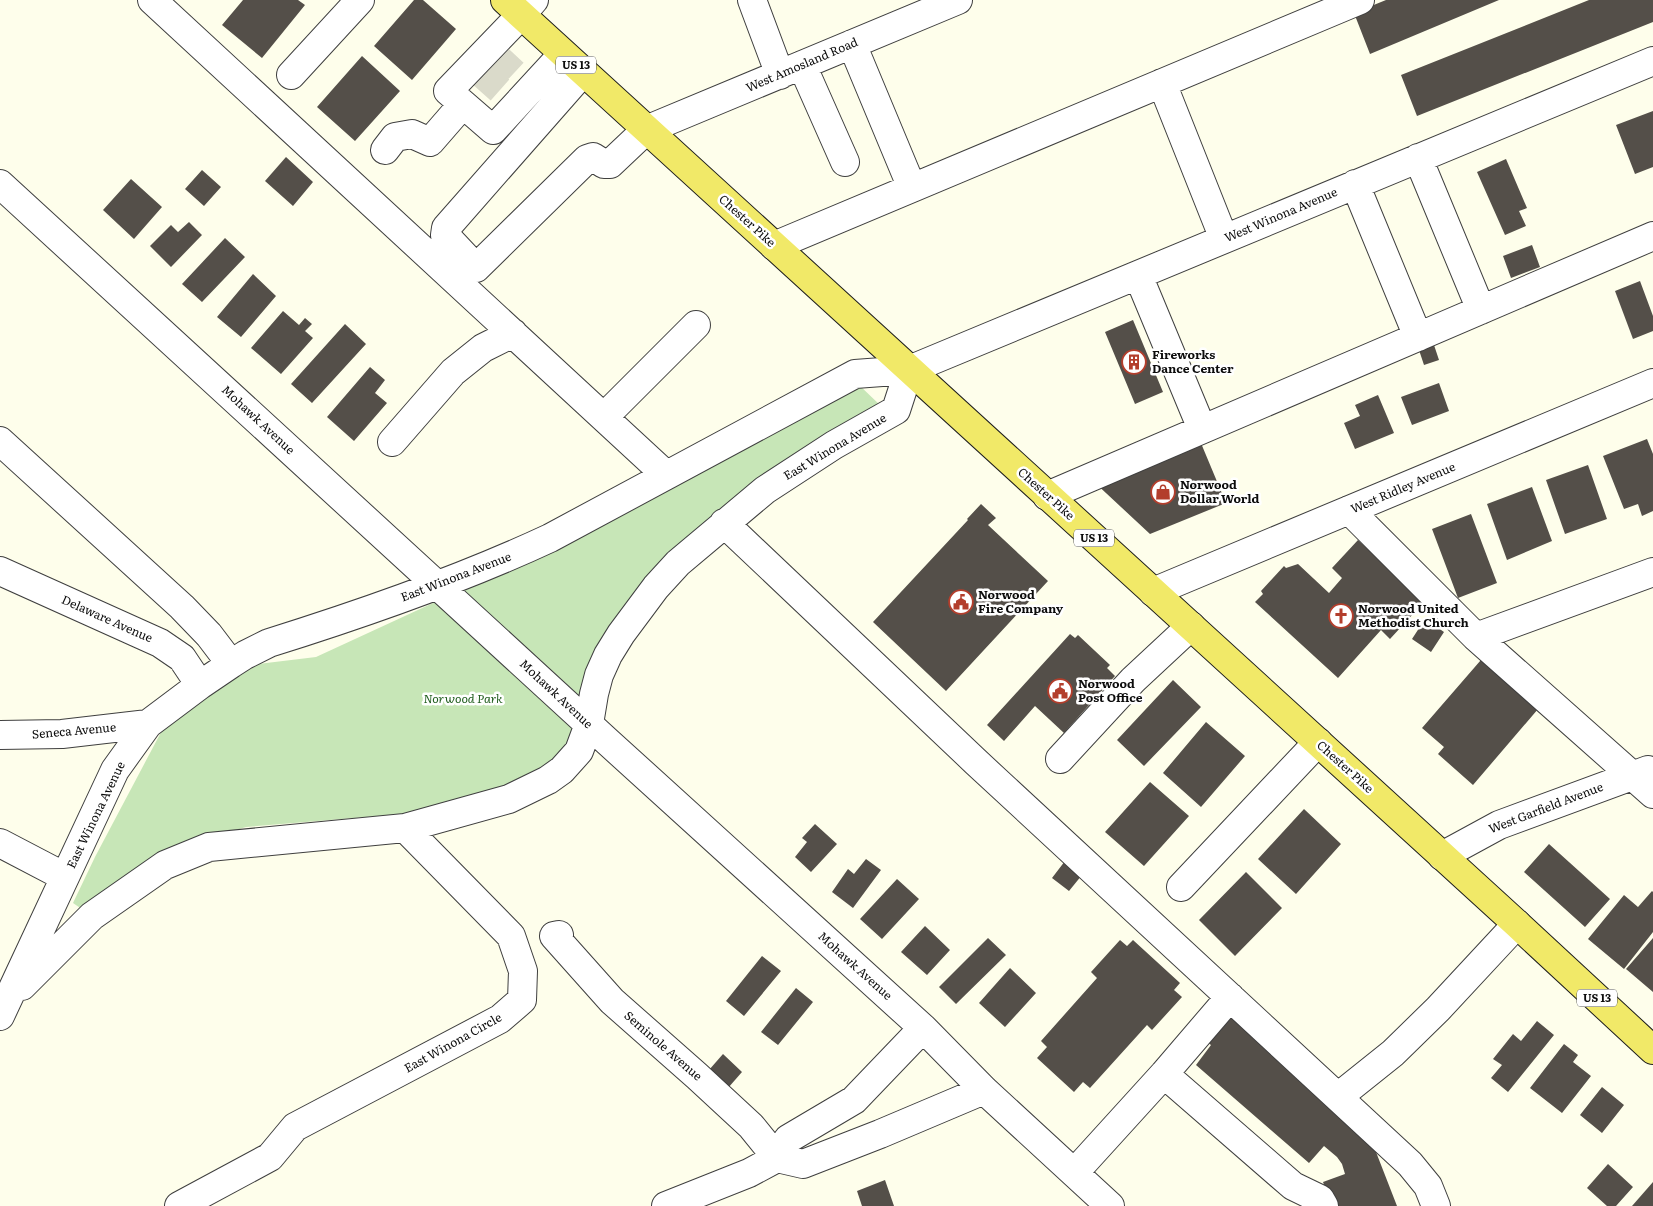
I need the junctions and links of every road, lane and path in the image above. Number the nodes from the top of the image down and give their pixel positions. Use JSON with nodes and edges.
{"nodes":[{"id":1,"x":152,"y":0,"type":"edge"},
{"id":2,"x":360,"y":0,"type":"edge"},
{"id":3,"x":752,"y":0,"type":"edge"},
{"id":4,"x":958,"y":0,"type":"edge"},
{"id":5,"x":1360,"y":0,"type":"edge"},
{"id":6,"x":520,"y":5,"type":"edge"},
{"id":7,"x":852,"y":44,"type":"junction"},
{"id":8,"x":564,"y":54,"type":"junction"},
{"id":9,"x":1653,"y":61,"type":"edge"},
{"id":10,"x":791,"y":70,"type":"junction"},
{"id":11,"x":583,"y":72,"type":"junction"},
{"id":12,"x":291,"y":75,"type":"dead end"},
{"id":13,"x":500,"y":75,"type":"junction"},
{"id":14,"x":1162,"y":83,"type":"junction"},
{"id":15,"x":463,"y":104,"type":"junction"},
{"id":16,"x":646,"y":130,"type":"junction"},
{"id":17,"x":385,"y":150,"type":"dead end"},
{"id":18,"x":1418,"y":158,"type":"junction"},
{"id":19,"x":845,"y":162,"type":"dead end"},
{"id":20,"x":0,"y":184,"type":"edge"},
{"id":21,"x":1355,"y":184,"type":"junction"},
{"id":22,"x":912,"y":188,"type":"junction"},
{"id":23,"x":1653,"y":236,"type":"edge"},
{"id":24,"x":1224,"y":239,"type":"junction"},
{"id":25,"x":774,"y":246,"type":"junction"},
{"id":26,"x":1138,"y":275,"type":"junction"},
{"id":27,"x":468,"y":276,"type":"junction"},
{"id":28,"x":1481,"y":310,"type":"junction"},
{"id":29,"x":696,"y":325,"type":"dead end"},
{"id":30,"x":513,"y":334,"type":"junction"},
{"id":31,"x":1418,"y":337,"type":"junction"},
{"id":32,"x":908,"y":370,"type":"junction"},
{"id":33,"x":1653,"y":383,"type":"edge"},
{"id":34,"x":604,"y":418,"type":"junction"},
{"id":35,"x":1202,"y":429,"type":"junction"},
{"id":36,"x":0,"y":441,"type":"edge"},
{"id":37,"x":392,"y":442,"type":"dead end"},
{"id":38,"x":666,"y":475,"type":"junction"},
{"id":39,"x":1047,"y":496,"type":"junction"},
{"id":40,"x":1349,"y":510,"type":"junction"},
{"id":41,"x":724,"y":523,"type":"junction"},
{"id":42,"x":0,"y":571,"type":"edge"},
{"id":43,"x":1653,"y":572,"type":"edge"},
{"id":44,"x":438,"y":585,"type":"junction"},
{"id":45,"x":1153,"y":592,"type":"junction"},
{"id":46,"x":1191,"y":626,"type":"junction"},
{"id":47,"x":1476,"y":637,"type":"junction"},
{"id":48,"x":232,"y":664,"type":"junction"},
{"id":49,"x":200,"y":685,"type":"junction"},
{"id":50,"x":148,"y":724,"type":"junction"},
{"id":51,"x":589,"y":724,"type":"junction"},
{"id":52,"x":0,"y":735,"type":"edge"},
{"id":53,"x":1318,"y":742,"type":"junction"},
{"id":54,"x":1060,"y":759,"type":"dead end"},
{"id":55,"x":1643,"y":772,"type":"edge"},
{"id":56,"x":1653,"y":794,"type":"edge"},
{"id":57,"x":405,"y":828,"type":"junction"},
{"id":58,"x":0,"y":843,"type":"edge"},
{"id":59,"x":1442,"y":856,"type":"junction"},
{"id":60,"x":65,"y":877,"type":"junction"},
{"id":61,"x":1181,"y":886,"type":"dead end"},
{"id":62,"x":1517,"y":924,"type":"junction"},
{"id":63,"x":559,"y":935,"type":"dead end"},
{"id":64,"x":1230,"y":997,"type":"junction"},
{"id":65,"x":4,"y":1007,"type":"edge"},
{"id":66,"x":924,"y":1028,"type":"junction"},
{"id":67,"x":1653,"y":1050,"type":"edge"},
{"id":68,"x":1164,"y":1074,"type":"junction"},
{"id":69,"x":984,"y":1090,"type":"junction"},
{"id":70,"x":1338,"y":1097,"type":"junction"},
{"id":71,"x":777,"y":1158,"type":"junction"},
{"id":72,"x":1074,"y":1173,"type":"junction"},
{"id":73,"x":179,"y":1206,"type":"edge"},
{"id":74,"x":666,"y":1206,"type":"edge"},
{"id":75,"x":1110,"y":1206,"type":"edge"},
{"id":76,"x":1324,"y":1206,"type":"edge"},
{"id":77,"x":1436,"y":1206,"type":"edge"}],
"edges":[{"from":1,"to":27,"type":"street"},
{"from":2,"to":12,"type":"street"},
{"from":3,"to":10,"type":"street"},
{"from":4,"to":7,"type":"street","name":"West Amosland Road"},
{"from":5,"to":14,"type":"street"},
{"from":6,"to":8,"type":"main road","name":"Chester Pike","number":"US 13"},
{"from":6,"to":13,"type":"street"},
{"from":7,"to":10,"type":"street","name":"West Amosland Road"},
{"from":7,"to":22,"type":"street"},
{"from":8,"to":11,"type":"main road","name":"Chester Pike","number":"US 13"},
{"from":8,"to":13,"type":"street"},
{"from":9,"to":18,"type":"street","name":"West Winona Avenue"},
{"from":10,"to":16,"type":"street","name":"West Amosland Road"},
{"from":10,"to":19,"type":"street"},
{"from":11,"to":16,"type":"main road","name":"Chester Pike","number":"US 13"},
{"from":11,"to":27,"type":"street"},
{"from":13,"to":15,"type":"street"},
{"from":13,"to":15,"type":"street"},
{"from":14,"to":22,"type":"street"},
{"from":14,"to":24,"type":"street"},
{"from":15,"to":17,"type":"street"},
{"from":16,"to":25,"type":"main road","name":"Chester Pike","number":"US 13"},
{"from":16,"to":27,"type":"street"},
{"from":18,"to":21,"type":"street","name":"West Winona Avenue"},
{"from":18,"to":28,"type":"street"},
{"from":20,"to":44,"type":"street","name":"Mohawk Avenue"},
{"from":21,"to":24,"type":"street","name":"West Winona Avenue"},
{"from":21,"to":31,"type":"street"},
{"from":22,"to":25,"type":"street"},
{"from":23,"to":28,"type":"street"},
{"from":24,"to":26,"type":"street","name":"West Winona Avenue"},
{"from":25,"to":32,"type":"main road","name":"Chester Pike","number":"US 13"},
{"from":26,"to":32,"type":"street","name":"West Winona Avenue"},
{"from":26,"to":35,"type":"street"},
{"from":27,"to":30,"type":"street"},
{"from":28,"to":31,"type":"street"},
{"from":29,"to":34,"type":"street"},
{"from":30,"to":34,"type":"street"},
{"from":30,"to":37,"type":"street"},
{"from":31,"to":35,"type":"street"},
{"from":32,"to":38,"type":"street","name":"East Winona Avenue"},
{"from":32,"to":39,"type":"main road","name":"Chester Pike","number":"US 13"},
{"from":32,"to":41,"type":"street","name":"East Winona Avenue"},
{"from":33,"to":40,"type":"street","name":"West Ridley Avenue"},
{"from":34,"to":38,"type":"street"},
{"from":35,"to":39,"type":"street"},
{"from":36,"to":48,"type":"street"},
{"from":38,"to":44,"type":"street","name":"East Winona Avenue"},
{"from":39,"to":45,"type":"main road","name":"Chester Pike","number":"US 13"},
{"from":40,"to":45,"type":"street","name":"West Ridley Avenue"},
{"from":40,"to":47,"type":"street"},
{"from":41,"to":51,"type":"street","name":"East Winona Avenue"},
{"from":41,"to":64,"type":"street"},
{"from":42,"to":49,"type":"street","name":"Delaware Avenue"},
{"from":43,"to":47,"type":"street"},
{"from":44,"to":48,"type":"street","name":"East Winona Avenue"},
{"from":44,"to":51,"type":"street","name":"Mohawk Avenue"},
{"from":45,"to":46,"type":"main road","name":"Chester Pike","number":"US 13"},
{"from":46,"to":53,"type":"main road","name":"Chester Pike","number":"US 13"},
{"from":46,"to":54,"type":"street"},
{"from":47,"to":55,"type":"street"},
{"from":48,"to":49,"type":"street","name":"East Winona Avenue"},
{"from":49,"to":50,"type":"street","name":"East Winona Avenue"},
{"from":50,"to":52,"type":"street","name":"Seneca Avenue"},
{"from":50,"to":60,"type":"street","name":"East Winona Avenue"},
{"from":51,"to":57,"type":"street","name":"East Winona Avenue"},
{"from":51,"to":66,"type":"street","name":"Mohawk Avenue"},
{"from":53,"to":59,"type":"main road","name":"Chester Pike","number":"US 13"},
{"from":53,"to":61,"type":"street"},
{"from":55,"to":56,"type":"street"},
{"from":55,"to":59,"type":"street","name":"West Garfield Avenue"},
{"from":57,"to":65,"type":"street","name":"East Winona Avenue"},
{"from":57,"to":73,"type":"street","name":"East Winona Circle"},
{"from":58,"to":60,"type":"street"},
{"from":59,"to":62,"type":"main road","name":"Chester Pike","number":"US 13"},
{"from":60,"to":65,"type":"street","name":"East Winona Avenue"},
{"from":62,"to":67,"type":"main road","name":"Chester Pike","number":"US 13"},
{"from":62,"to":70,"type":"street"},
{"from":63,"to":71,"type":"street","name":"Seminole Avenue"},
{"from":64,"to":68,"type":"street"},
{"from":64,"to":70,"type":"street"},
{"from":66,"to":69,"type":"street","name":"Mohawk Avenue"},
{"from":66,"to":71,"type":"street"},
{"from":68,"to":72,"type":"street"},
{"from":68,"to":76,"type":"street"},
{"from":69,"to":71,"type":"street"},
{"from":69,"to":72,"type":"street","name":"Mohawk Avenue"},
{"from":70,"to":77,"type":"street"},
{"from":71,"to":74,"type":"street"},
{"from":72,"to":75,"type":"street","name":"Mohawk Avenue"}]}
